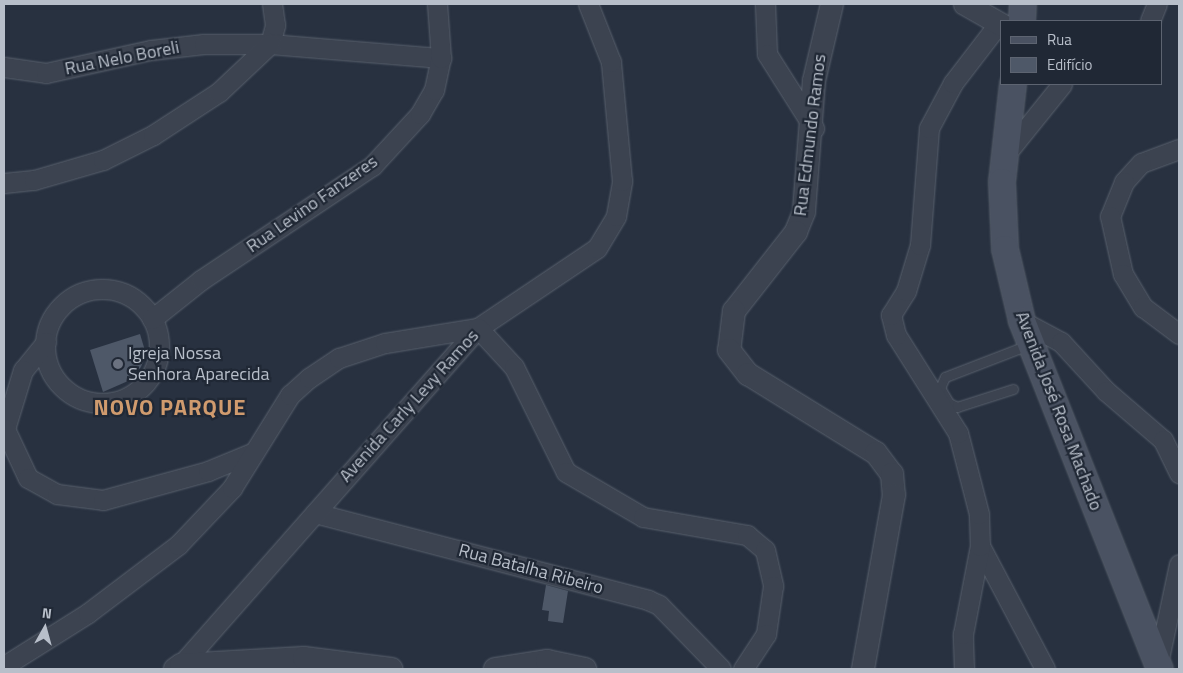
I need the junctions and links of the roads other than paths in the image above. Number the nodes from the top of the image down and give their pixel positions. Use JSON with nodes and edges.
{"nodes":[{"id":1,"x":272,"y":4,"type":"edge"},
{"id":2,"x":437,"y":4,"type":"edge"},
{"id":3,"x":588,"y":4,"type":"edge"},
{"id":4,"x":765,"y":4,"type":"edge"},
{"id":5,"x":832,"y":4,"type":"edge"},
{"id":6,"x":965,"y":4,"type":"edge"},
{"id":7,"x":1023,"y":4,"type":"edge"},
{"id":8,"x":1157,"y":4,"type":"edge"},
{"id":9,"x":1000,"y":18,"type":"edge"},
{"id":10,"x":1150,"y":20,"type":"edge"},
{"id":11,"x":270,"y":44,"type":"junction"},
{"id":12,"x":441,"y":58,"type":"junction"},
{"id":13,"x":4,"y":67,"type":"edge"},
{"id":14,"x":1013,"y":85,"type":"edge"},
{"id":15,"x":1061,"y":85,"type":"edge"},
{"id":16,"x":814,"y":128,"type":"junction"},
{"id":17,"x":1179,"y":149,"type":"edge"},
{"id":18,"x":1004,"y":156,"type":"junction"},
{"id":19,"x":4,"y":183,"type":"edge"},
{"id":20,"x":152,"y":319,"type":"junction"},
{"id":21,"x":478,"y":328,"type":"junction"},
{"id":22,"x":1026,"y":332,"type":"junction"},
{"id":23,"x":1179,"y":334,"type":"edge"},
{"id":24,"x":46,"y":342,"type":"junction"},
{"id":25,"x":1013,"y":389,"type":"dead end"},
{"id":26,"x":254,"y":452,"type":"junction"},
{"id":27,"x":1179,"y":473,"type":"edge"},
{"id":28,"x":315,"y":513,"type":"junction"},
{"id":29,"x":980,"y":546,"type":"junction"},
{"id":30,"x":1179,"y":564,"type":"edge"},
{"id":31,"x":297,"y":664,"type":"edge"},
{"id":32,"x":4,"y":666,"type":"edge"},
{"id":33,"x":178,"y":667,"type":"edge"},
{"id":34,"x":1157,"y":667,"type":"edge"},
{"id":35,"x":391,"y":669,"type":"edge"},
{"id":36,"x":495,"y":669,"type":"edge"},
{"id":37,"x":585,"y":669,"type":"edge"},
{"id":38,"x":721,"y":669,"type":"edge"},
{"id":39,"x":743,"y":669,"type":"edge"},
{"id":40,"x":863,"y":669,"type":"edge"},
{"id":41,"x":964,"y":669,"type":"edge"},
{"id":42,"x":1045,"y":669,"type":"edge"}],
"edges":[{"from":1,"to":11,"type":"street"},
{"from":2,"to":12,"type":"street","name":"Rua Levino Fanzeres"},
{"from":3,"to":21,"type":"street","name":"Avenida Carly Levy Ramos"},
{"from":4,"to":16,"type":"street"},
{"from":5,"to":16,"type":"street","name":"Rua Edmundo Ramos"},
{"from":6,"to":9,"type":"street"},
{"from":7,"to":9,"type":"main road"},
{"from":8,"to":10,"type":"street"},
{"from":9,"to":29,"type":"street"},
{"from":11,"to":12,"type":"street","name":"Rua Nelo Boreli"},
{"from":11,"to":13,"type":"street","name":"Rua Nelo Boreli"},
{"from":11,"to":19,"type":"street"},
{"from":12,"to":20,"type":"street","name":"Rua Levino Fanzeres"},
{"from":14,"to":18,"type":"main road","name":"Avenida José Rosa Machado"},
{"from":15,"to":18,"type":"street"},
{"from":16,"to":40,"type":"street","name":"Rua Edmundo Ramos"},
{"from":17,"to":23,"type":"street"},
{"from":18,"to":22,"type":"main road","name":"Avenida José Rosa Machado"},
{"from":20,"to":24,"type":"street"},
{"from":20,"to":24,"type":"street"},
{"from":21,"to":26,"type":"street"},
{"from":21,"to":28,"type":"street","name":"Avenida Carly Levy Ramos"},
{"from":21,"to":39,"type":"street"},
{"from":22,"to":25,"type":"lane"},
{"from":22,"to":27,"type":"street"},
{"from":22,"to":34,"type":"main road","name":"Avenida José Rosa Machado"},
{"from":24,"to":26,"type":"street"},
{"from":26,"to":32,"type":"street"},
{"from":28,"to":33,"type":"street","name":"Avenida Carly Levy Ramos"},
{"from":28,"to":38,"type":"street","name":"Rua Batalha Ribeiro"},
{"from":29,"to":41,"type":"street"},
{"from":29,"to":42,"type":"street"},
{"from":30,"to":34,"type":"street"},
{"from":31,"to":33,"type":"street"},
{"from":31,"to":35,"type":"street"},
{"from":36,"to":37,"type":"street"}]}
